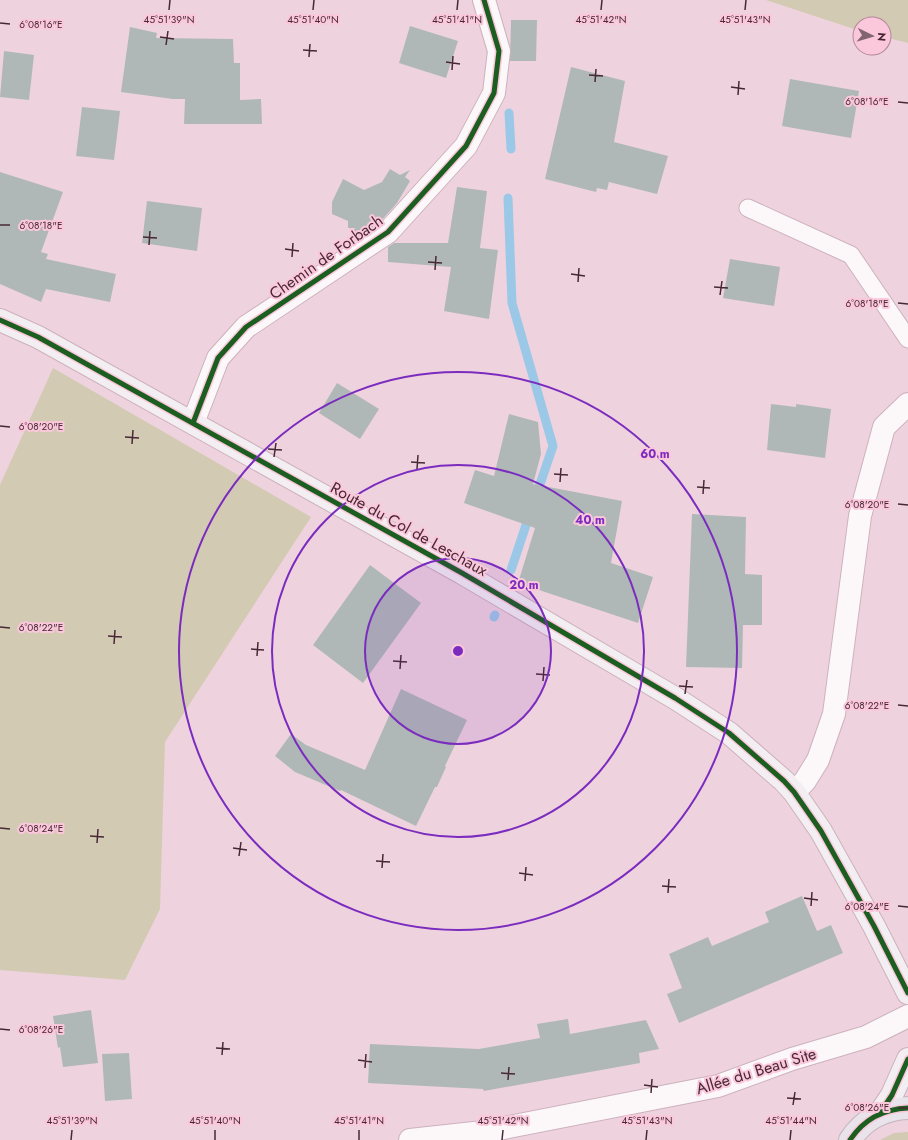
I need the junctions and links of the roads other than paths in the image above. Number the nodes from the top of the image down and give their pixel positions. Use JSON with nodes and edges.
{"nodes":[{"id":1,"x":484,"y":0,"type":"edge"},
{"id":2,"x":748,"y":208,"type":"dead end"},
{"id":3,"x":0,"y":320,"type":"edge"},
{"id":4,"x":908,"y":339,"type":"edge"},
{"id":5,"x":908,"y":404,"type":"edge"},
{"id":6,"x":193,"y":423,"type":"junction"},
{"id":7,"x":794,"y":792,"type":"junction"},
{"id":8,"x":908,"y":993,"type":"edge"},
{"id":9,"x":908,"y":1016,"type":"edge"},
{"id":10,"x":908,"y":1059,"type":"edge"},
{"id":11,"x":908,"y":1108,"type":"edge"},
{"id":12,"x":880,"y":1113,"type":"junction"},
{"id":13,"x":410,"y":1140,"type":"edge"},
{"id":14,"x":850,"y":1140,"type":"edge"}],
"edges":[{"from":1,"to":6,"type":"street","name":"Chemin de Forbach"},
{"from":2,"to":4,"type":"lane"},
{"from":3,"to":6,"type":"main road","name":"Route du Col de Leschaux"},
{"from":5,"to":7,"type":"street"},
{"from":6,"to":7,"type":"main road","name":"Route du Col de Leschaux"},
{"from":7,"to":8,"type":"main road","name":"Route du Col de Leschaux"},
{"from":9,"to":13,"type":"street","name":"Allée du Beau Site"},
{"from":10,"to":12,"type":"main road"},
{"from":11,"to":12,"type":"main road"},
{"from":12,"to":14,"type":"main road"}]}
